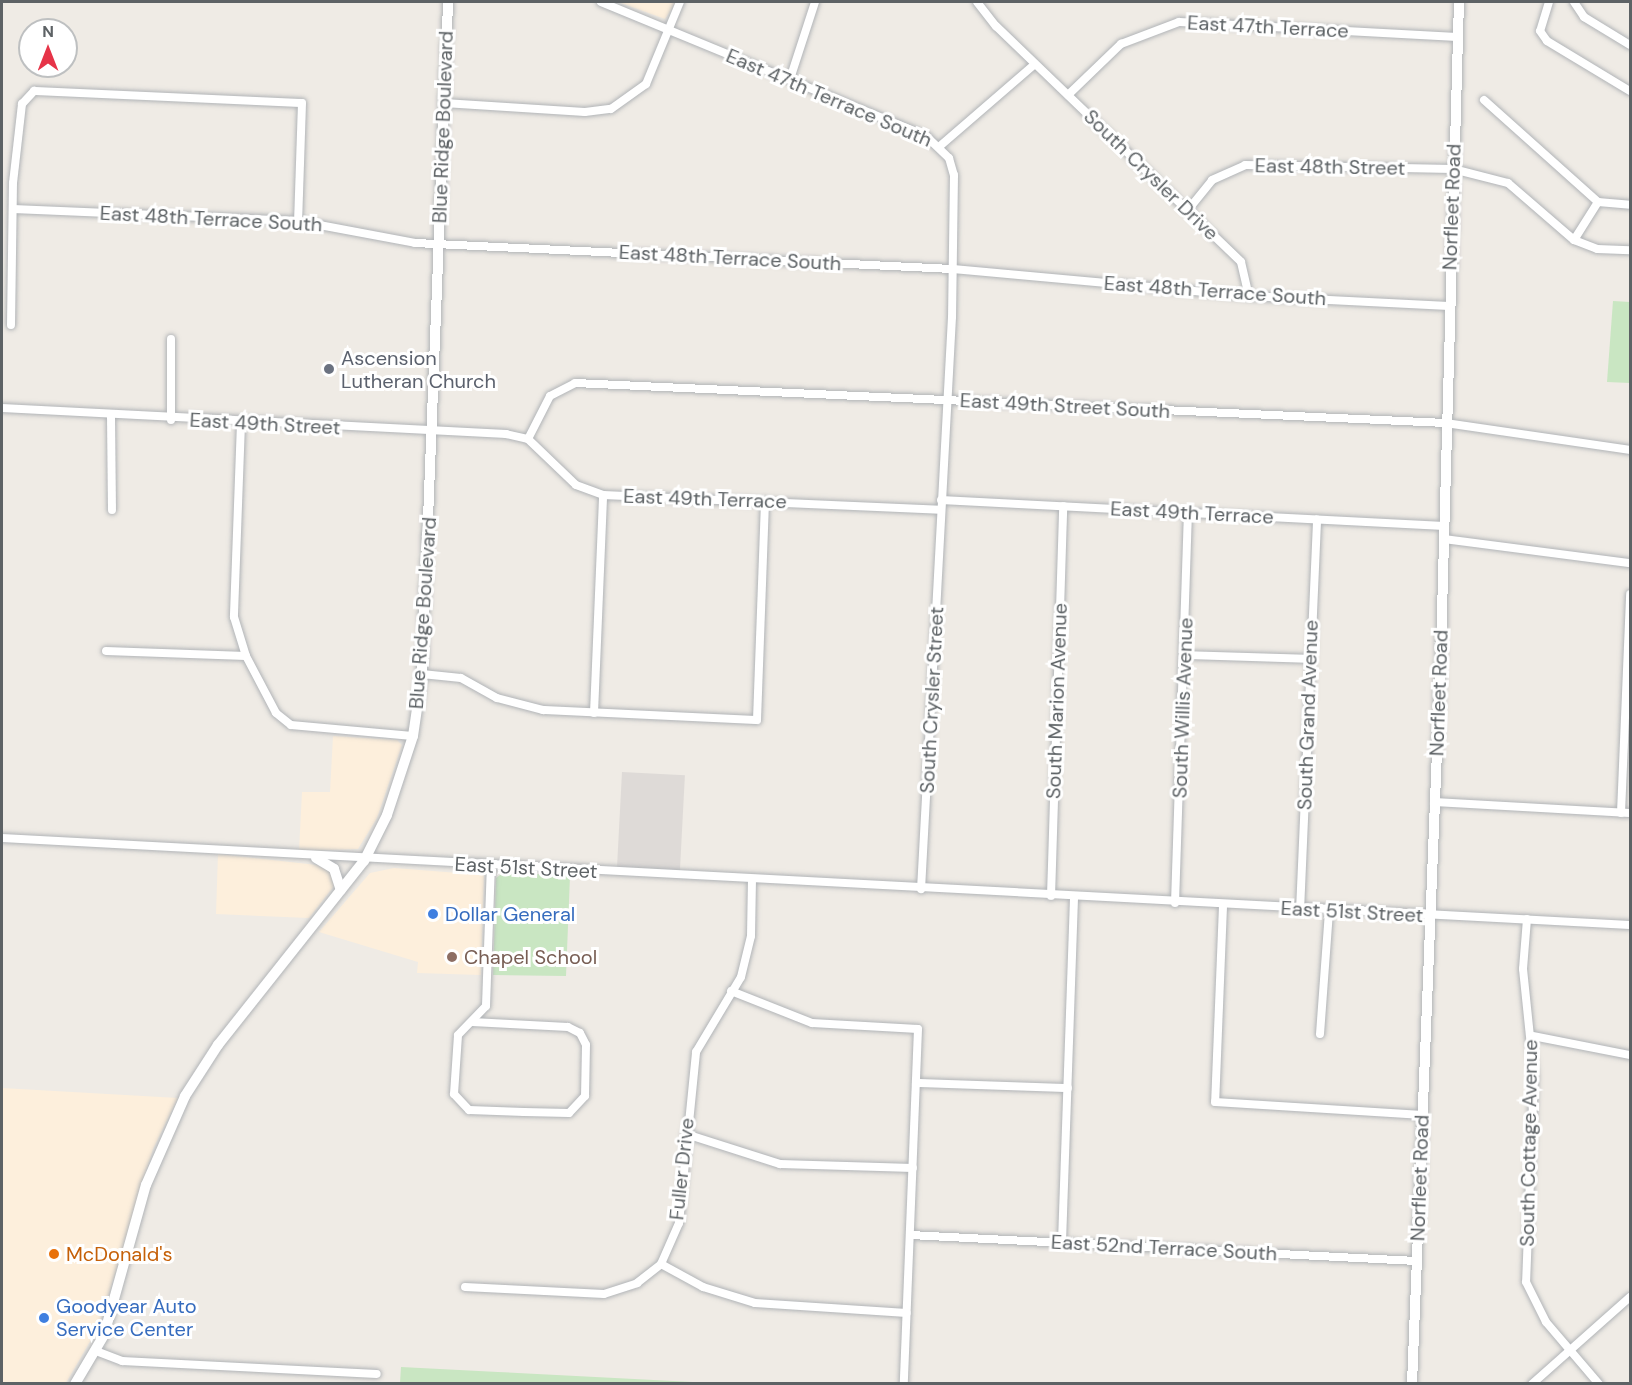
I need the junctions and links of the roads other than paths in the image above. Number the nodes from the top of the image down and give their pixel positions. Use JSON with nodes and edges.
{"nodes":[{"id":1,"x":448,"y":2,"type":"edge"},
{"id":2,"x":601,"y":2,"type":"edge"},
{"id":3,"x":680,"y":2,"type":"edge"},
{"id":4,"x":815,"y":2,"type":"edge"},
{"id":5,"x":977,"y":2,"type":"edge"},
{"id":6,"x":1459,"y":2,"type":"edge"},
{"id":7,"x":1549,"y":2,"type":"edge"},
{"id":8,"x":1575,"y":2,"type":"edge"},
{"id":9,"x":672,"y":31,"type":"junction"},
{"id":10,"x":1458,"y":37,"type":"junction"},
{"id":11,"x":1630,"y":45,"type":"edge"},
{"id":12,"x":1035,"y":64,"type":"junction"},
{"id":13,"x":790,"y":79,"type":"junction"},
{"id":14,"x":1630,"y":91,"type":"edge"},
{"id":15,"x":1068,"y":95,"type":"junction"},
{"id":16,"x":1484,"y":100,"type":"dead end"},
{"id":17,"x":444,"y":103,"type":"junction"},
{"id":18,"x":940,"y":146,"type":"junction"},
{"id":19,"x":1454,"y":169,"type":"junction"},
{"id":20,"x":1598,"y":202,"type":"junction"},
{"id":21,"x":1630,"y":205,"type":"edge"},
{"id":22,"x":13,"y":209,"type":"junction"},
{"id":23,"x":1188,"y":210,"type":"junction"},
{"id":24,"x":297,"y":221,"type":"junction"},
{"id":25,"x":1574,"y":240,"type":"junction"},
{"id":26,"x":439,"y":242,"type":"junction"},
{"id":27,"x":1630,"y":250,"type":"edge"},
{"id":28,"x":953,"y":269,"type":"junction"},
{"id":29,"x":1249,"y":296,"type":"junction"},
{"id":30,"x":1449,"y":306,"type":"junction"},
{"id":31,"x":11,"y":325,"type":"dead end"},
{"id":32,"x":171,"y":339,"type":"dead end"},
{"id":33,"x":947,"y":400,"type":"junction"},
{"id":34,"x":2,"y":408,"type":"edge"},
{"id":35,"x":111,"y":416,"type":"junction"},
{"id":36,"x":171,"y":420,"type":"junction"},
{"id":37,"x":241,"y":423,"type":"junction"},
{"id":38,"x":1446,"y":423,"type":"junction"},
{"id":39,"x":433,"y":433,"type":"junction"},
{"id":40,"x":528,"y":439,"type":"junction"},
{"id":41,"x":1630,"y":450,"type":"edge"},
{"id":42,"x":603,"y":495,"type":"junction"},
{"id":43,"x":940,"y":500,"type":"junction"},
{"id":44,"x":765,"y":501,"type":"junction"},
{"id":45,"x":1064,"y":506,"type":"junction"},
{"id":46,"x":112,"y":510,"type":"dead end"},
{"id":47,"x":940,"y":510,"type":"junction"},
{"id":48,"x":1188,"y":513,"type":"junction"},
{"id":49,"x":1317,"y":519,"type":"junction"},
{"id":50,"x":1444,"y":526,"type":"junction"},
{"id":51,"x":1444,"y":539,"type":"junction"},
{"id":52,"x":1630,"y":563,"type":"edge"},
{"id":53,"x":1630,"y":594,"type":"edge"},
{"id":54,"x":106,"y":651,"type":"dead end"},
{"id":55,"x":1185,"y":655,"type":"junction"},
{"id":56,"x":246,"y":656,"type":"junction"},
{"id":57,"x":1310,"y":659,"type":"junction"},
{"id":58,"x":422,"y":674,"type":"junction"},
{"id":59,"x":1629,"y":676,"type":"edge"},
{"id":60,"x":594,"y":713,"type":"junction"},
{"id":61,"x":413,"y":736,"type":"junction"},
{"id":62,"x":1434,"y":802,"type":"junction"},
{"id":63,"x":1621,"y":813,"type":"junction"},
{"id":64,"x":1630,"y":813,"type":"edge"},
{"id":65,"x":2,"y":838,"type":"edge"},
{"id":66,"x":316,"y":858,"type":"junction"},
{"id":67,"x":364,"y":861,"type":"junction"},
{"id":68,"x":491,"y":866,"type":"junction"},
{"id":69,"x":752,"y":880,"type":"junction"},
{"id":70,"x":921,"y":889,"type":"junction"},
{"id":71,"x":341,"y":890,"type":"junction"},
{"id":72,"x":1051,"y":896,"type":"junction"},
{"id":73,"x":1074,"y":897,"type":"junction"},
{"id":74,"x":1175,"y":903,"type":"junction"},
{"id":75,"x":1223,"y":906,"type":"junction"},
{"id":76,"x":1300,"y":910,"type":"junction"},
{"id":77,"x":1329,"y":912,"type":"junction"},
{"id":78,"x":1429,"y":916,"type":"junction"},
{"id":79,"x":1527,"y":919,"type":"junction"},
{"id":80,"x":1630,"y":925,"type":"edge"},
{"id":81,"x":731,"y":991,"type":"junction"},
{"id":82,"x":472,"y":1022,"type":"junction"},
{"id":83,"x":1320,"y":1034,"type":"dead end"},
{"id":84,"x":1533,"y":1036,"type":"junction"},
{"id":85,"x":1630,"y":1055,"type":"edge"},
{"id":86,"x":916,"y":1083,"type":"junction"},
{"id":87,"x":1068,"y":1088,"type":"junction"},
{"id":88,"x":1423,"y":1115,"type":"junction"},
{"id":89,"x":686,"y":1134,"type":"junction"},
{"id":90,"x":913,"y":1168,"type":"junction"},
{"id":91,"x":910,"y":1235,"type":"junction"},
{"id":92,"x":1062,"y":1242,"type":"junction"},
{"id":93,"x":1417,"y":1261,"type":"junction"},
{"id":94,"x":661,"y":1263,"type":"junction"},
{"id":95,"x":465,"y":1287,"type":"dead end"},
{"id":96,"x":1630,"y":1297,"type":"edge"},
{"id":97,"x":907,"y":1313,"type":"junction"},
{"id":98,"x":96,"y":1351,"type":"junction"},
{"id":99,"x":1573,"y":1351,"type":"junction"},
{"id":100,"x":377,"y":1374,"type":"dead end"},
{"id":101,"x":75,"y":1383,"type":"edge"},
{"id":102,"x":904,"y":1383,"type":"edge"},
{"id":103,"x":1412,"y":1383,"type":"edge"},
{"id":104,"x":1533,"y":1383,"type":"edge"},
{"id":105,"x":1599,"y":1383,"type":"edge"}],
"edges":[{"from":1,"to":17,"type":"street","name":"Blue Ridge Boulevard"},
{"from":2,"to":9,"type":"street","name":"East 47th Terrace South"},
{"from":3,"to":9,"type":"street"},
{"from":4,"to":13,"type":"street"},
{"from":5,"to":12,"type":"street","name":"South Crysler Drive"},
{"from":6,"to":10,"type":"street","name":"Norfleet Road"},
{"from":7,"to":14,"type":"street"},
{"from":8,"to":11,"type":"street"},
{"from":9,"to":13,"type":"street","name":"East 47th Terrace South"},
{"from":9,"to":17,"type":"street"},
{"from":10,"to":15,"type":"street","name":"East 47th Terrace"},
{"from":10,"to":19,"type":"street","name":"Norfleet Road"},
{"from":12,"to":15,"type":"street","name":"South Crysler Drive"},
{"from":12,"to":18,"type":"street","name":"East 47th Terrace South"},
{"from":13,"to":18,"type":"street","name":"East 47th Terrace South"},
{"from":15,"to":23,"type":"street","name":"South Crysler Drive"},
{"from":16,"to":20,"type":"street"},
{"from":17,"to":26,"type":"street","name":"Blue Ridge Boulevard"},
{"from":18,"to":28,"type":"street"},
{"from":19,"to":23,"type":"street","name":"East 48th Street"},
{"from":19,"to":25,"type":"street","name":"East 48th Street"},
{"from":19,"to":30,"type":"street","name":"Norfleet Road"},
{"from":20,"to":21,"type":"street"},
{"from":20,"to":25,"type":"street"},
{"from":22,"to":24,"type":"street","name":"East 48th Terrace South"},
{"from":22,"to":24,"type":"street"},
{"from":22,"to":31,"type":"street"},
{"from":23,"to":29,"type":"street","name":"South Crysler Drive"},
{"from":24,"to":26,"type":"street","name":"East 48th Terrace South"},
{"from":25,"to":27,"type":"street"},
{"from":26,"to":28,"type":"street","name":"East 48th Terrace South"},
{"from":26,"to":39,"type":"street","name":"Blue Ridge Boulevard"},
{"from":28,"to":29,"type":"street","name":"East 48th Terrace South"},
{"from":28,"to":33,"type":"street"},
{"from":29,"to":30,"type":"street","name":"East 48th Terrace South"},
{"from":30,"to":38,"type":"street","name":"Norfleet Road"},
{"from":32,"to":36,"type":"street"},
{"from":33,"to":38,"type":"street","name":"East 49th Street South"},
{"from":33,"to":40,"type":"street","name":"East 49th Street South"},
{"from":33,"to":43,"type":"street"},
{"from":34,"to":35,"type":"street","name":"East 49th Street"},
{"from":35,"to":36,"type":"street","name":"East 49th Street"},
{"from":35,"to":46,"type":"street"},
{"from":36,"to":37,"type":"street","name":"East 49th Street"},
{"from":37,"to":39,"type":"street","name":"East 49th Street"},
{"from":37,"to":56,"type":"street"},
{"from":38,"to":41,"type":"street","name":"East 49th Street South"},
{"from":38,"to":50,"type":"street","name":"Norfleet Road"},
{"from":39,"to":40,"type":"street","name":"East 49th Street"},
{"from":39,"to":58,"type":"street","name":"Blue Ridge Boulevard"},
{"from":40,"to":42,"type":"street","name":"East 49th Terrace"},
{"from":42,"to":44,"type":"street","name":"East 49th Terrace"},
{"from":42,"to":60,"type":"street"},
{"from":43,"to":45,"type":"street","name":"East 49th Terrace"},
{"from":43,"to":47,"type":"street","name":"South Crysler Street"},
{"from":44,"to":47,"type":"street","name":"East 49th Terrace"},
{"from":44,"to":60,"type":"street"},
{"from":45,"to":48,"type":"street","name":"East 49th Terrace"},
{"from":45,"to":72,"type":"street","name":"South Marion Avenue"},
{"from":47,"to":70,"type":"street","name":"South Crysler Street"},
{"from":48,"to":49,"type":"street","name":"East 49th Terrace"},
{"from":48,"to":55,"type":"street","name":"South Willis Avenue"},
{"from":49,"to":50,"type":"street","name":"East 49th Terrace"},
{"from":49,"to":57,"type":"street","name":"South Grand Avenue"},
{"from":50,"to":51,"type":"street","name":"Norfleet Road"},
{"from":51,"to":52,"type":"street"},
{"from":51,"to":62,"type":"street","name":"Norfleet Road"},
{"from":53,"to":59,"type":"street"},
{"from":54,"to":56,"type":"street"},
{"from":55,"to":57,"type":"street"},
{"from":55,"to":74,"type":"street","name":"South Willis Avenue"},
{"from":56,"to":61,"type":"street"},
{"from":57,"to":76,"type":"street","name":"South Grand Avenue"},
{"from":58,"to":60,"type":"street"},
{"from":58,"to":61,"type":"street","name":"Blue Ridge Boulevard"},
{"from":59,"to":63,"type":"street"},
{"from":61,"to":67,"type":"street","name":"Blue Ridge Boulevard"},
{"from":62,"to":63,"type":"street"},
{"from":62,"to":78,"type":"street","name":"Norfleet Road"},
{"from":63,"to":64,"type":"street"},
{"from":65,"to":66,"type":"street","name":"East 51st Street"},
{"from":66,"to":67,"type":"street","name":"East 51st Street"},
{"from":66,"to":71,"type":"street"},
{"from":67,"to":68,"type":"street","name":"East 51st Street"},
{"from":67,"to":71,"type":"street","name":"Blue Ridge Boulevard"},
{"from":68,"to":69,"type":"street","name":"East 51st Street"},
{"from":68,"to":82,"type":"street"},
{"from":69,"to":70,"type":"street","name":"East 51st Street"},
{"from":69,"to":81,"type":"street","name":"Fuller Drive"},
{"from":70,"to":72,"type":"street","name":"East 51st Street"},
{"from":71,"to":98,"type":"street","name":"Blue Ridge Boulevard"},
{"from":72,"to":73,"type":"street","name":"East 51st Street"},
{"from":73,"to":74,"type":"street","name":"East 51st Street"},
{"from":73,"to":87,"type":"street"},
{"from":74,"to":75,"type":"street","name":"East 51st Street"},
{"from":75,"to":76,"type":"street","name":"East 51st Street"},
{"from":75,"to":88,"type":"street"},
{"from":76,"to":77,"type":"street","name":"East 51st Street"},
{"from":77,"to":78,"type":"street","name":"East 51st Street"},
{"from":77,"to":83,"type":"street"},
{"from":78,"to":79,"type":"street","name":"East 51st Street"},
{"from":78,"to":88,"type":"street","name":"Norfleet Road"},
{"from":79,"to":80,"type":"street","name":"East 51st Street"},
{"from":79,"to":84,"type":"street","name":"South Cottage Avenue"},
{"from":81,"to":86,"type":"street"},
{"from":81,"to":89,"type":"street","name":"Fuller Drive"},
{"from":82,"to":82,"type":"street"},
{"from":84,"to":85,"type":"street"},
{"from":84,"to":99,"type":"street","name":"South Cottage Avenue"},
{"from":86,"to":87,"type":"street"},
{"from":86,"to":90,"type":"street"},
{"from":87,"to":92,"type":"street"},
{"from":88,"to":93,"type":"street","name":"Norfleet Road"},
{"from":89,"to":90,"type":"street"},
{"from":89,"to":94,"type":"street","name":"Fuller Drive"},
{"from":90,"to":91,"type":"street"},
{"from":91,"to":92,"type":"street","name":"East 52nd Terrace South"},
{"from":91,"to":97,"type":"street"},
{"from":92,"to":93,"type":"street","name":"East 52nd Terrace South"},
{"from":93,"to":103,"type":"street","name":"Norfleet Road"},
{"from":94,"to":95,"type":"street","name":"Fuller Drive"},
{"from":94,"to":97,"type":"street"},
{"from":96,"to":99,"type":"street"},
{"from":97,"to":102,"type":"street"},
{"from":98,"to":100,"type":"street"},
{"from":98,"to":101,"type":"street","name":"Blue Ridge Boulevard"},
{"from":99,"to":104,"type":"street"},
{"from":99,"to":105,"type":"street","name":"South Cottage Avenue"}]}
